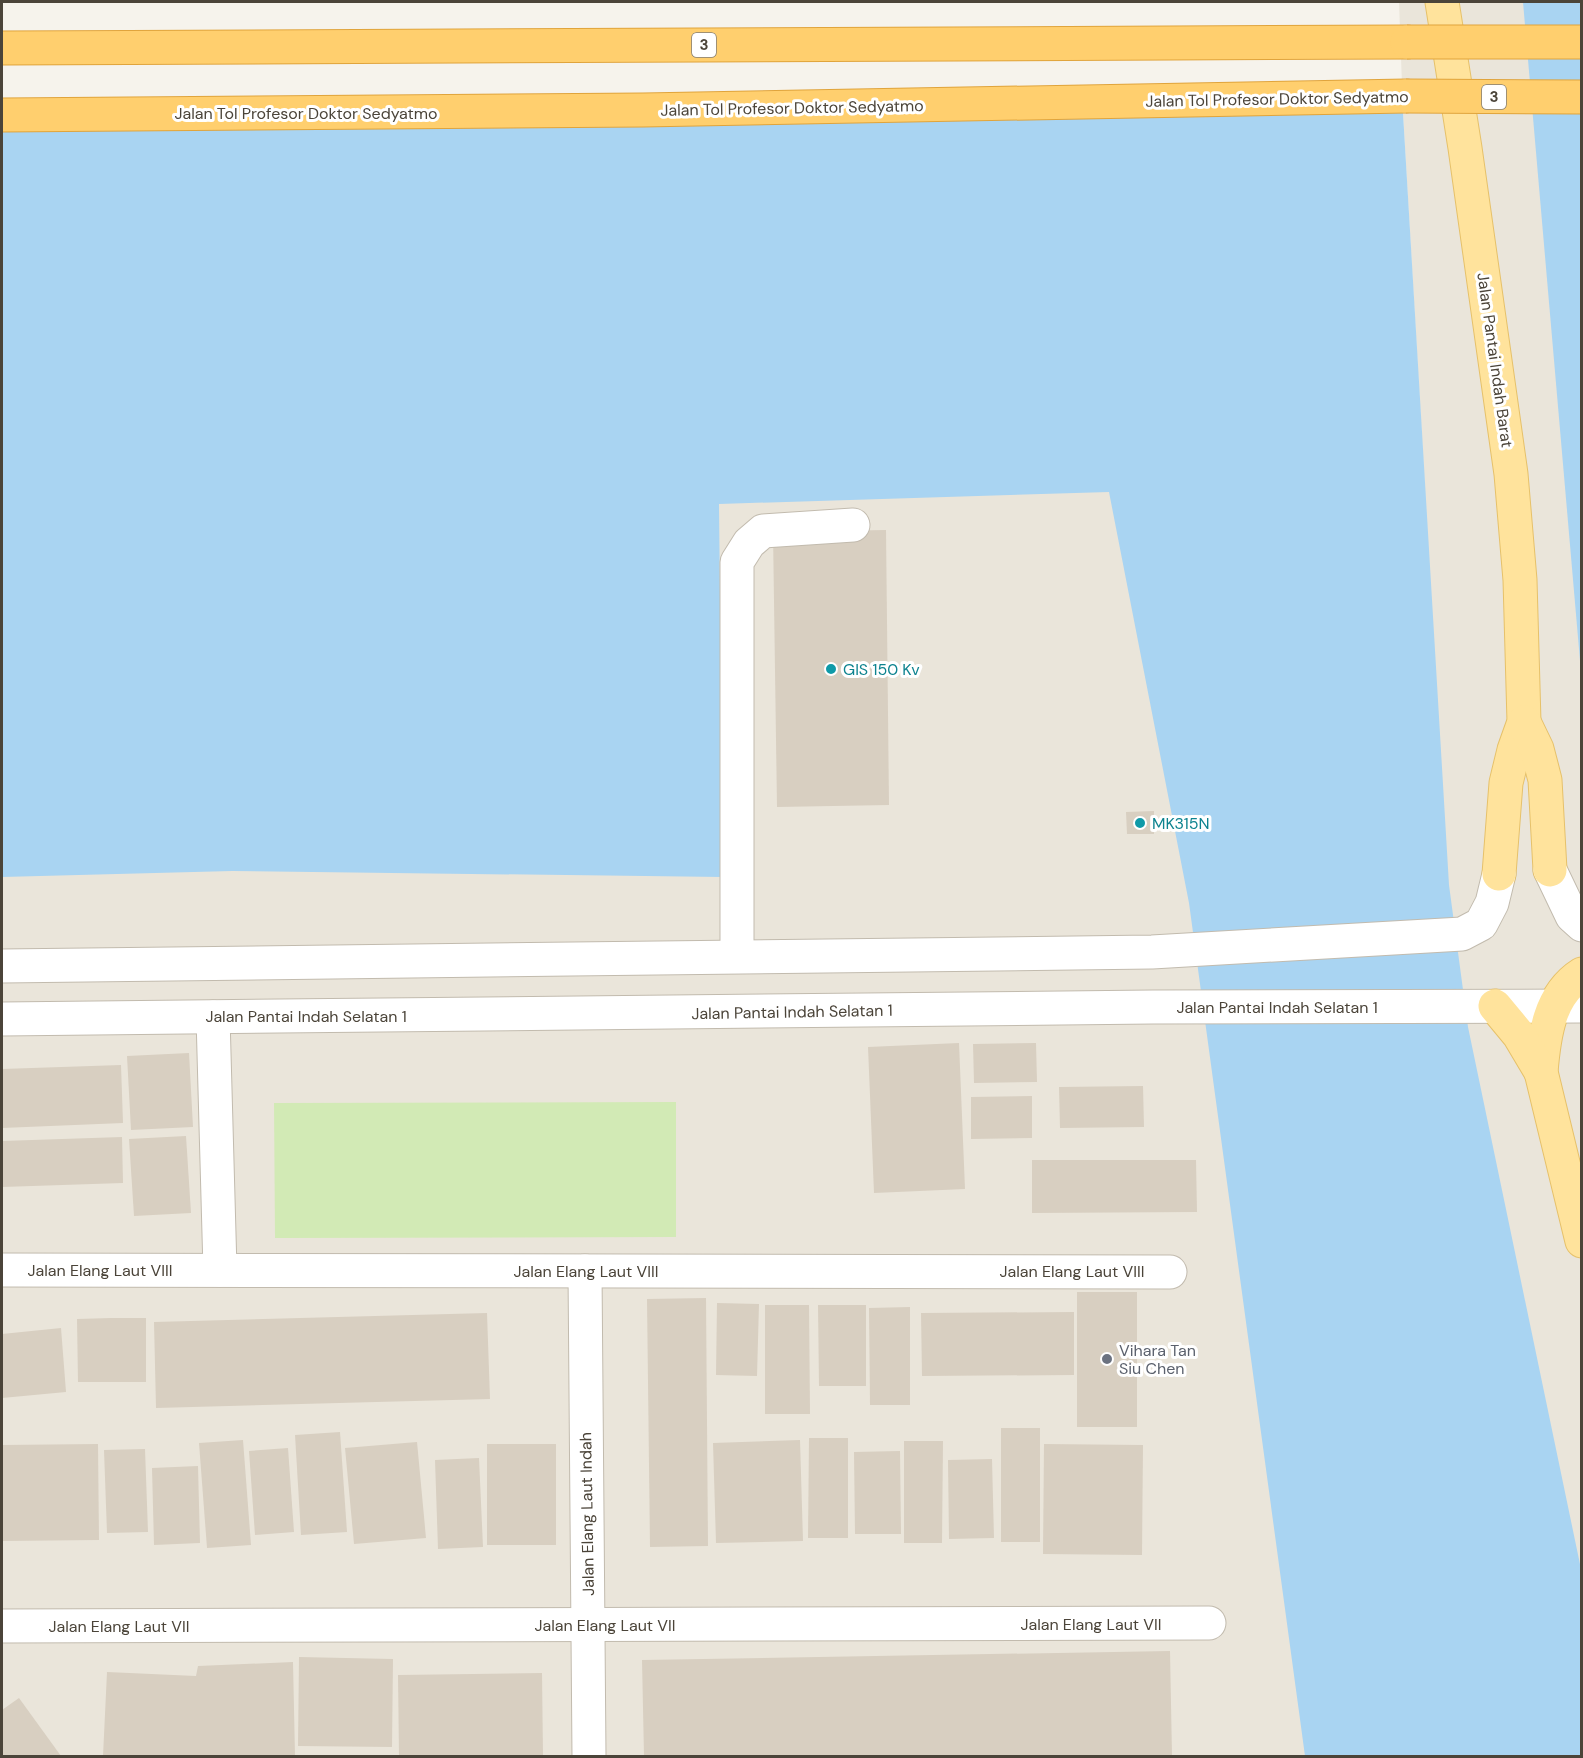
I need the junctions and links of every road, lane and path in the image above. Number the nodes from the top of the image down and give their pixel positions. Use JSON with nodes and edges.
{"nodes":[{"id":1,"x":1442,"y":2,"type":"edge"},
{"id":2,"x":1581,"y":42,"type":"edge"},
{"id":3,"x":2,"y":48,"type":"edge"},
{"id":4,"x":1581,"y":97,"type":"edge"},
{"id":5,"x":2,"y":115,"type":"edge"},
{"id":6,"x":853,"y":525,"type":"dead end"},
{"id":7,"x":1524,"y":722,"type":"junction"},
{"id":8,"x":1550,"y":870,"type":"joint"},
{"id":9,"x":1499,"y":874,"type":"joint"},
{"id":10,"x":1581,"y":925,"type":"edge"},
{"id":11,"x":737,"y":956,"type":"junction"},
{"id":12,"x":2,"y":966,"type":"edge"},
{"id":13,"x":1581,"y":974,"type":"edge"},
{"id":14,"x":1568,"y":1006,"type":"edge"},
{"id":15,"x":1484,"y":1007,"type":"junction"},
{"id":16,"x":213,"y":1017,"type":"junction"},
{"id":17,"x":2,"y":1019,"type":"edge"},
{"id":18,"x":1541,"y":1072,"type":"junction"},
{"id":19,"x":1581,"y":1241,"type":"edge"},
{"id":20,"x":2,"y":1270,"type":"edge"},
{"id":21,"x":219,"y":1270,"type":"junction"},
{"id":22,"x":585,"y":1271,"type":"junction"},
{"id":23,"x":1170,"y":1272,"type":"dead end"},
{"id":24,"x":1209,"y":1623,"type":"dead end"},
{"id":25,"x":588,"y":1625,"type":"junction"},
{"id":26,"x":8,"y":1630,"type":"edge"},
{"id":27,"x":589,"y":1756,"type":"edge"}],
"edges":[{"from":1,"to":7,"type":"main road","name":"Jalan Pantai Indah Barat"},
{"from":2,"to":3,"type":"highway","number":"3","bridge":true},
{"from":4,"to":5,"type":"highway","name":"Jalan Tol Profesor Doktor Sedyatmo","number":"3","bridge":true},
{"from":6,"to":11,"type":"street"},
{"from":7,"to":8,"type":"main road","name":"Jalan Pantai Indah Barat"},
{"from":7,"to":9,"type":"main road","name":"Jalan Pantai Indah Barat"},
{"from":8,"to":10,"type":"street"},
{"from":9,"to":11,"type":"street"},
{"from":11,"to":12,"type":"street"},
{"from":13,"to":14,"type":"main road"},
{"from":14,"to":15,"type":"street","name":"Jalan Pantai Indah Selatan 1"},
{"from":14,"to":18,"type":"main road"},
{"from":15,"to":16,"type":"street","name":"Jalan Pantai Indah Selatan 1"},
{"from":15,"to":18,"type":"main road"},
{"from":16,"to":17,"type":"street","name":"Jalan Pantai Indah Selatan 1"},
{"from":16,"to":21,"type":"street"},
{"from":18,"to":19,"type":"main road"},
{"from":20,"to":21,"type":"street","name":"Jalan Elang Laut VIII"},
{"from":21,"to":22,"type":"street","name":"Jalan Elang Laut VIII"},
{"from":22,"to":23,"type":"street","name":"Jalan Elang Laut VIII"},
{"from":22,"to":25,"type":"street","name":"Jalan Elang Laut Indah"},
{"from":24,"to":25,"type":"street","name":"Jalan Elang Laut VII"},
{"from":25,"to":26,"type":"street","name":"Jalan Elang Laut VII"},
{"from":25,"to":27,"type":"street","name":"Jalan Elang Laut Indah"}]}
